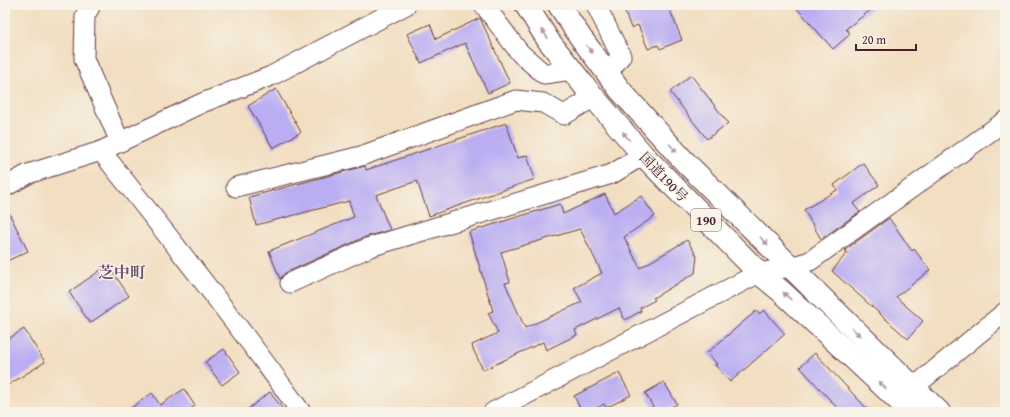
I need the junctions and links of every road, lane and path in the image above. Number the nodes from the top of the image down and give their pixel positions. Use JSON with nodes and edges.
{"nodes":[{"id":1,"x":91,"y":5,"type":"edge"},
{"id":2,"x":406,"y":5,"type":"edge"},
{"id":3,"x":484,"y":5,"type":"edge"},
{"id":4,"x":526,"y":5,"type":"edge"},
{"id":5,"x":559,"y":5,"type":"edge"},
{"id":6,"x":596,"y":5,"type":"edge"},
{"id":7,"x":572,"y":70,"type":"junction"},
{"id":8,"x":607,"y":74,"type":"junction"},
{"id":9,"x":594,"y":97,"type":"junction"},
{"id":10,"x":1005,"y":121,"type":"edge"},
{"id":11,"x":120,"y":142,"type":"junction"},
{"id":12,"x":101,"y":151,"type":"junction"},
{"id":13,"x":643,"y":155,"type":"junction"},
{"id":14,"x":5,"y":187,"type":"edge"},
{"id":15,"x":236,"y":187,"type":"dead end"},
{"id":16,"x":790,"y":267,"type":"junction"},
{"id":17,"x":759,"y":273,"type":"junction"},
{"id":18,"x":290,"y":282,"type":"dead end"},
{"id":19,"x":1005,"y":312,"type":"edge"},
{"id":20,"x":907,"y":400,"type":"edge"},
{"id":21,"x":301,"y":412,"type":"edge"},
{"id":22,"x":493,"y":412,"type":"edge"},
{"id":23,"x":939,"y":412,"type":"edge"}],
"edges":[{"from":1,"to":11,"type":"street"},
{"from":2,"to":11,"type":"street"},
{"from":3,"to":7,"type":"street"},
{"from":7,"to":4,"type":"highway","name":"国道190号","number":"190","one_way":true},
{"from":5,"to":8,"type":"highway","name":"国道190号","number":"190","one_way":true},
{"from":6,"to":8,"type":"street"},
{"from":7,"to":9,"type":"highway","name":"国道190号","number":"190"},
{"from":8,"to":16,"type":"highway","name":"国道190号","number":"190","one_way":true},
{"from":13,"to":9,"type":"highway","name":"国道190号","number":"190","one_way":true},
{"from":9,"to":15,"type":"street"},
{"from":10,"to":16,"type":"street"},
{"from":11,"to":12,"type":"street"},
{"from":12,"to":14,"type":"street"},
{"from":12,"to":21,"type":"street"},
{"from":13,"to":17,"type":"highway","name":"国道190号","number":"190"},
{"from":13,"to":18,"type":"street"},
{"from":16,"to":17,"type":"street"},
{"from":16,"to":20,"type":"highway","name":"国道190号","number":"190","one_way":true},
{"from":20,"to":17,"type":"highway","name":"国道190号","number":"190","one_way":true},
{"from":17,"to":22,"type":"street"},
{"from":19,"to":20,"type":"street"},
{"from":20,"to":23,"type":"highway","name":"国道190号","number":"190"}]}
